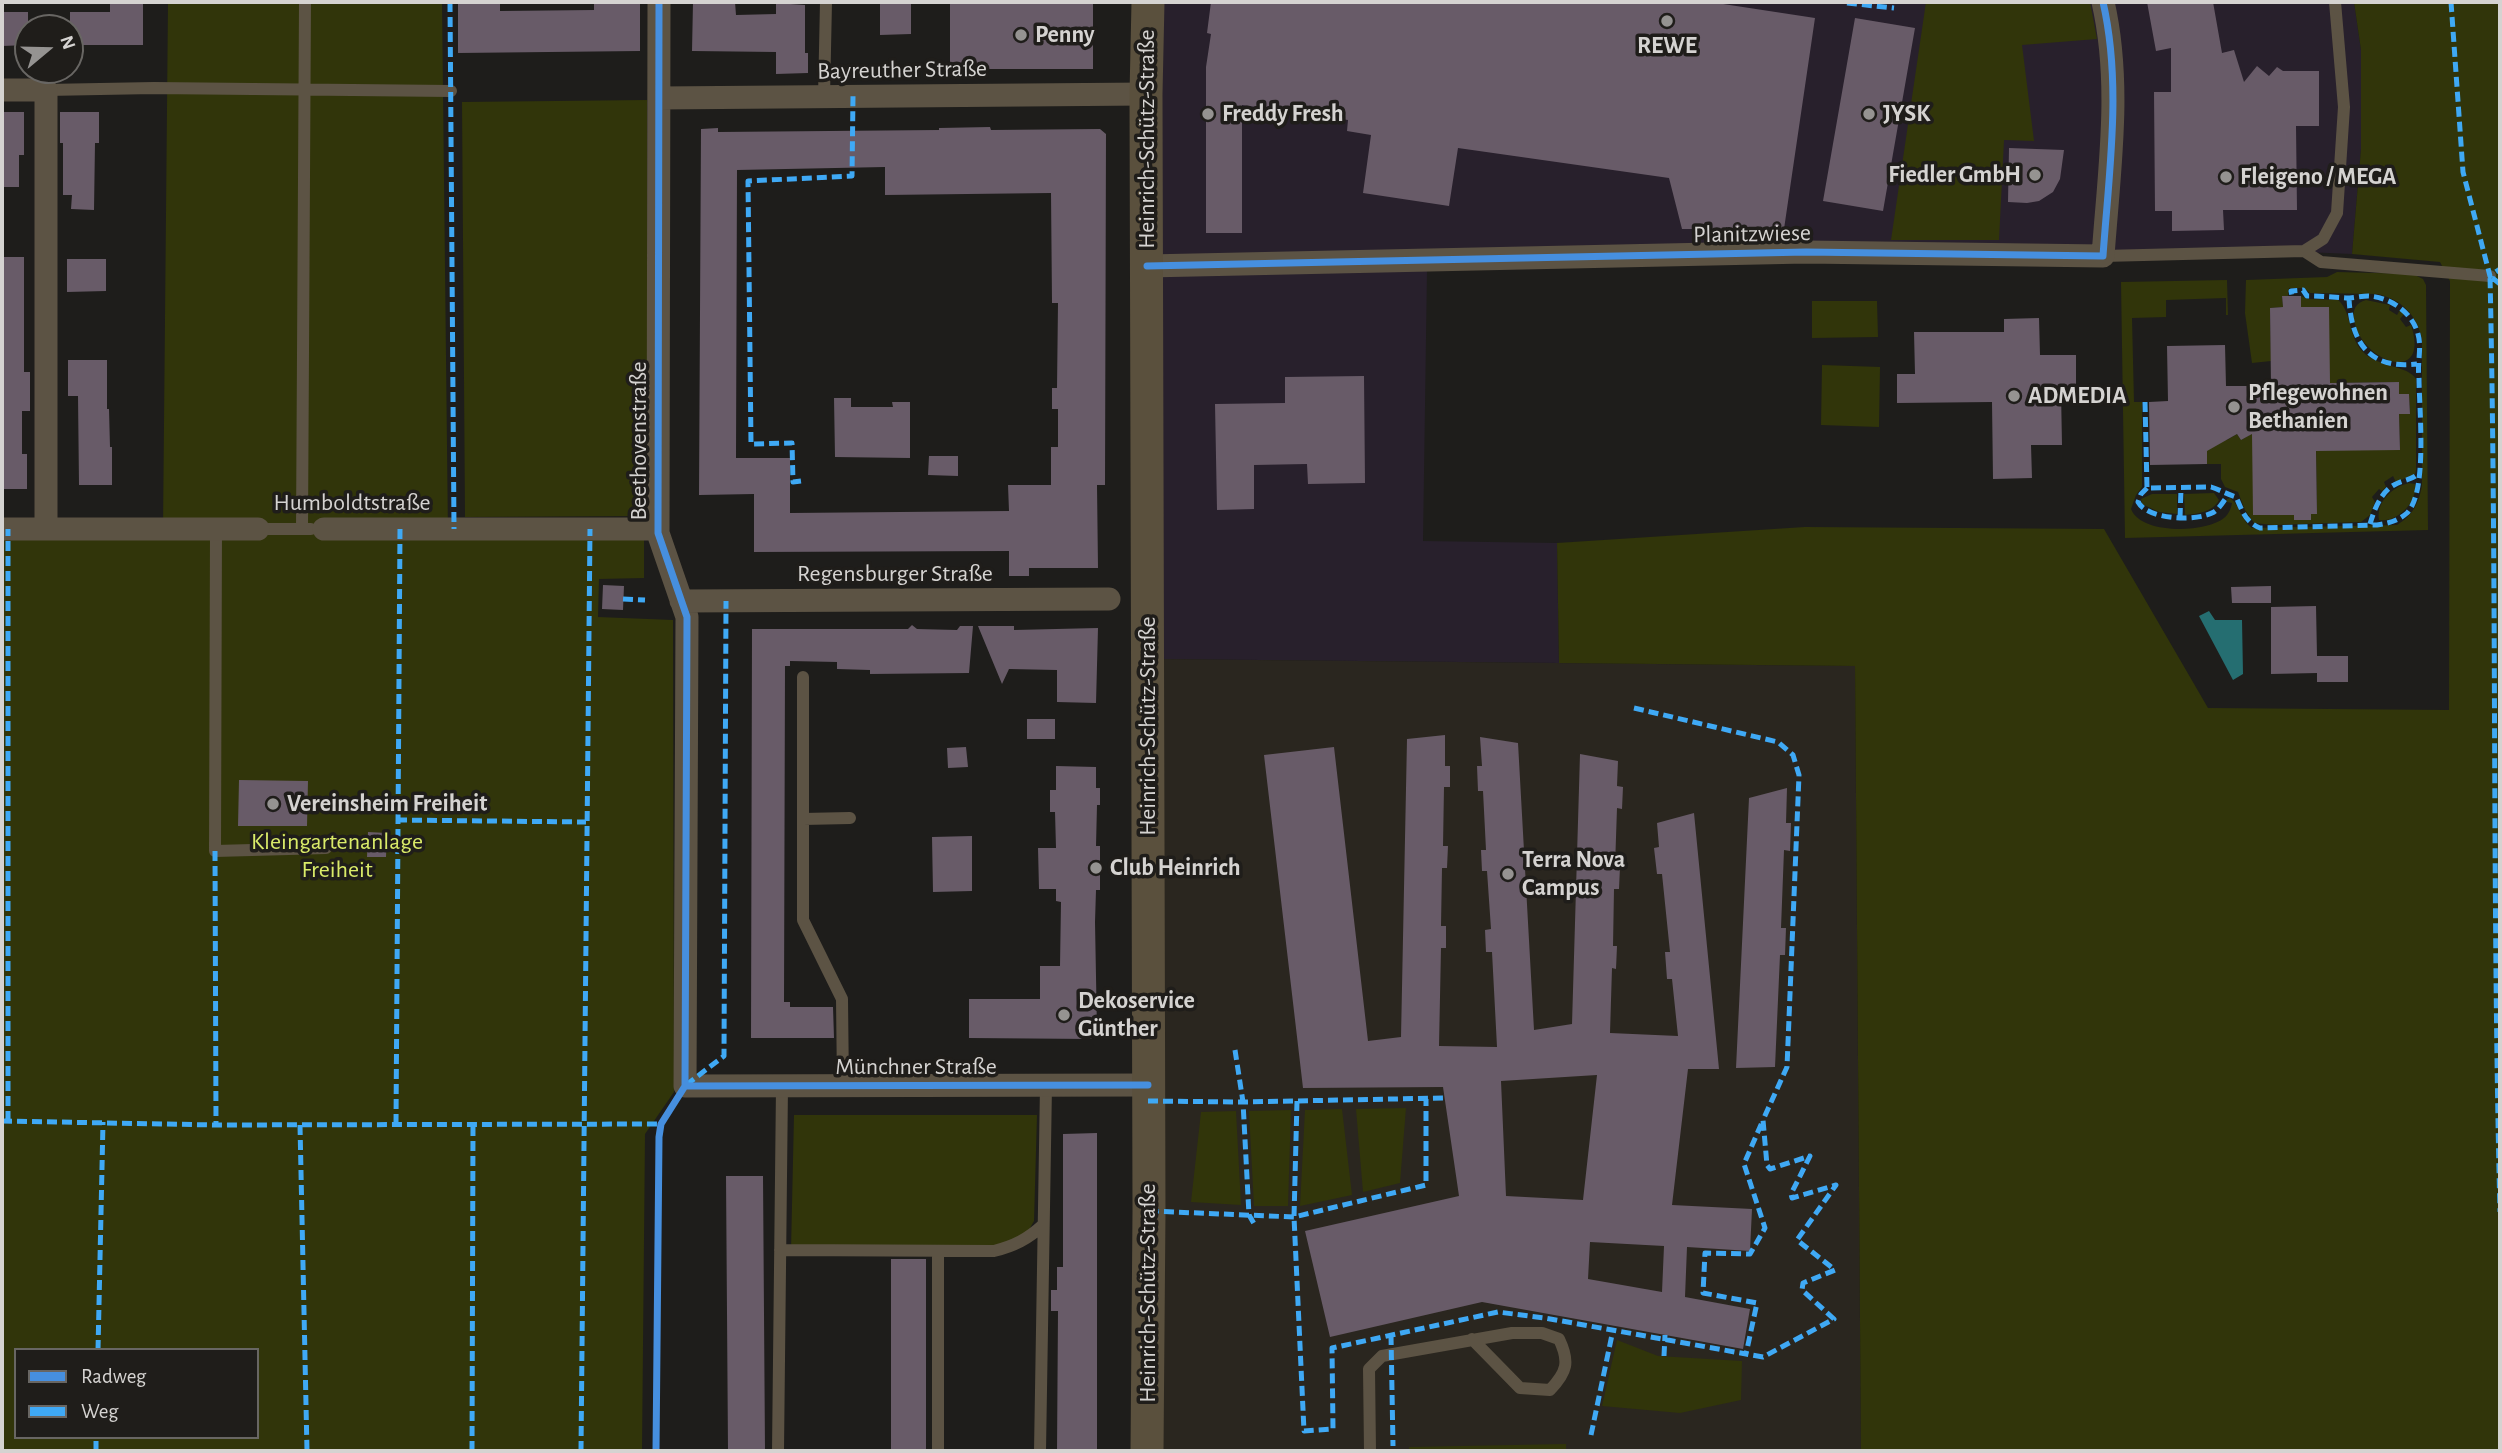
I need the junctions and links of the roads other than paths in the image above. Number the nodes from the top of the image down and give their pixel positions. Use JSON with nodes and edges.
{"nodes":[{"id":1,"x":305,"y":2,"type":"edge"},
{"id":2,"x":659,"y":2,"type":"edge"},
{"id":3,"x":826,"y":2,"type":"edge"},
{"id":4,"x":1148,"y":2,"type":"edge"},
{"id":5,"x":2103,"y":2,"type":"edge"},
{"id":6,"x":2335,"y":2,"type":"edge"},
{"id":7,"x":2,"y":90,"type":"edge"},
{"id":8,"x":46,"y":90,"type":"junction"},
{"id":9,"x":305,"y":90,"type":"junction"},
{"id":10,"x":451,"y":91,"type":"dead end"},
{"id":11,"x":1146,"y":94,"type":"junction"},
{"id":12,"x":824,"y":97,"type":"junction"},
{"id":13,"x":659,"y":99,"type":"junction"},
{"id":14,"x":2304,"y":251,"type":"junction"},
{"id":15,"x":2103,"y":256,"type":"junction"},
{"id":16,"x":1147,"y":266,"type":"junction"},
{"id":17,"x":2490,"y":276,"type":"dead end"},
{"id":18,"x":2,"y":529,"type":"edge"},
{"id":19,"x":46,"y":529,"type":"junction"},
{"id":20,"x":216,"y":529,"type":"junction"},
{"id":21,"x":258,"y":529,"type":"joint"},
{"id":22,"x":313,"y":529,"type":"junction"},
{"id":23,"x":658,"y":530,"type":"junction"},
{"id":24,"x":1109,"y":599,"type":"dead end"},
{"id":25,"x":681,"y":601,"type":"junction"},
{"id":26,"x":803,"y":677,"type":"dead end"},
{"id":27,"x":850,"y":818,"type":"dead end"},
{"id":28,"x":803,"y":819,"type":"junction"},
{"id":29,"x":327,"y":848,"type":"dead end"},
{"id":30,"x":1148,"y":1085,"type":"junction"},
{"id":31,"x":684,"y":1086,"type":"joint"},
{"id":32,"x":782,"y":1086,"type":"junction"},
{"id":33,"x":843,"y":1086,"type":"junction"},
{"id":34,"x":1046,"y":1086,"type":"junction"},
{"id":35,"x":1043,"y":1224,"type":"junction"},
{"id":36,"x":780,"y":1250,"type":"junction"},
{"id":37,"x":938,"y":1251,"type":"junction"},
{"id":38,"x":1472,"y":1339,"type":"junction"},
{"id":39,"x":778,"y":1451,"type":"edge"},
{"id":40,"x":938,"y":1451,"type":"edge"},
{"id":41,"x":1040,"y":1451,"type":"edge"},
{"id":42,"x":1147,"y":1451,"type":"edge"},
{"id":43,"x":1370,"y":1451,"type":"edge"}],
"edges":[{"from":1,"to":9,"type":"lane"},
{"from":2,"to":13,"type":"street","name":"Beethovenstraße"},
{"from":3,"to":12,"type":"lane"},
{"from":4,"to":11,"type":"main road","name":"Heinrich-Schütz-Straße"},
{"from":5,"to":15,"type":"street"},
{"from":6,"to":14,"type":"lane"},
{"from":7,"to":8,"type":"street"},
{"from":8,"to":9,"type":"lane"},
{"from":8,"to":19,"type":"street"},
{"from":9,"to":10,"type":"lane"},
{"from":9,"to":22,"type":"lane"},
{"from":11,"to":12,"type":"street","name":"Bayreuther Straße"},
{"from":11,"to":16,"type":"main road","name":"Heinrich-Schütz-Straße"},
{"from":12,"to":13,"type":"street","name":"Bayreuther Straße"},
{"from":13,"to":23,"type":"street","name":"Beethovenstraße"},
{"from":14,"to":15,"type":"lane"},
{"from":14,"to":17,"type":"lane"},
{"from":15,"to":16,"type":"street","name":"Planitzwiese"},
{"from":16,"to":30,"type":"main road","name":"Heinrich-Schütz-Straße"},
{"from":18,"to":19,"type":"street","name":"Humboldtstraße"},
{"from":19,"to":20,"type":"street","name":"Humboldtstraße"},
{"from":20,"to":21,"type":"street","name":"Humboldtstraße"},
{"from":20,"to":29,"type":"lane"},
{"from":21,"to":22,"type":"lane","name":"Humboldtstraße"},
{"from":22,"to":23,"type":"street","name":"Humboldtstraße"},
{"from":23,"to":25,"type":"street","name":"Beethovenstraße"},
{"from":24,"to":25,"type":"street","name":"Regensburger Straße"},
{"from":25,"to":31,"type":"street","name":"Beethovenstraße"},
{"from":26,"to":28,"type":"lane"},
{"from":27,"to":28,"type":"lane"},
{"from":28,"to":33,"type":"lane"},
{"from":30,"to":34,"type":"street","name":"Münchner Straße"},
{"from":30,"to":42,"type":"main road","name":"Heinrich-Schütz-Straße"},
{"from":31,"to":32,"type":"street","name":"Münchner Straße"},
{"from":32,"to":33,"type":"street","name":"Münchner Straße"},
{"from":32,"to":36,"type":"lane"},
{"from":33,"to":34,"type":"street","name":"Münchner Straße"},
{"from":34,"to":35,"type":"lane"},
{"from":35,"to":37,"type":"lane"},
{"from":35,"to":41,"type":"lane"},
{"from":36,"to":37,"type":"lane"},
{"from":36,"to":39,"type":"lane"},
{"from":37,"to":40,"type":"lane"},
{"from":38,"to":38,"type":"lane"},
{"from":38,"to":43,"type":"lane"}]}
